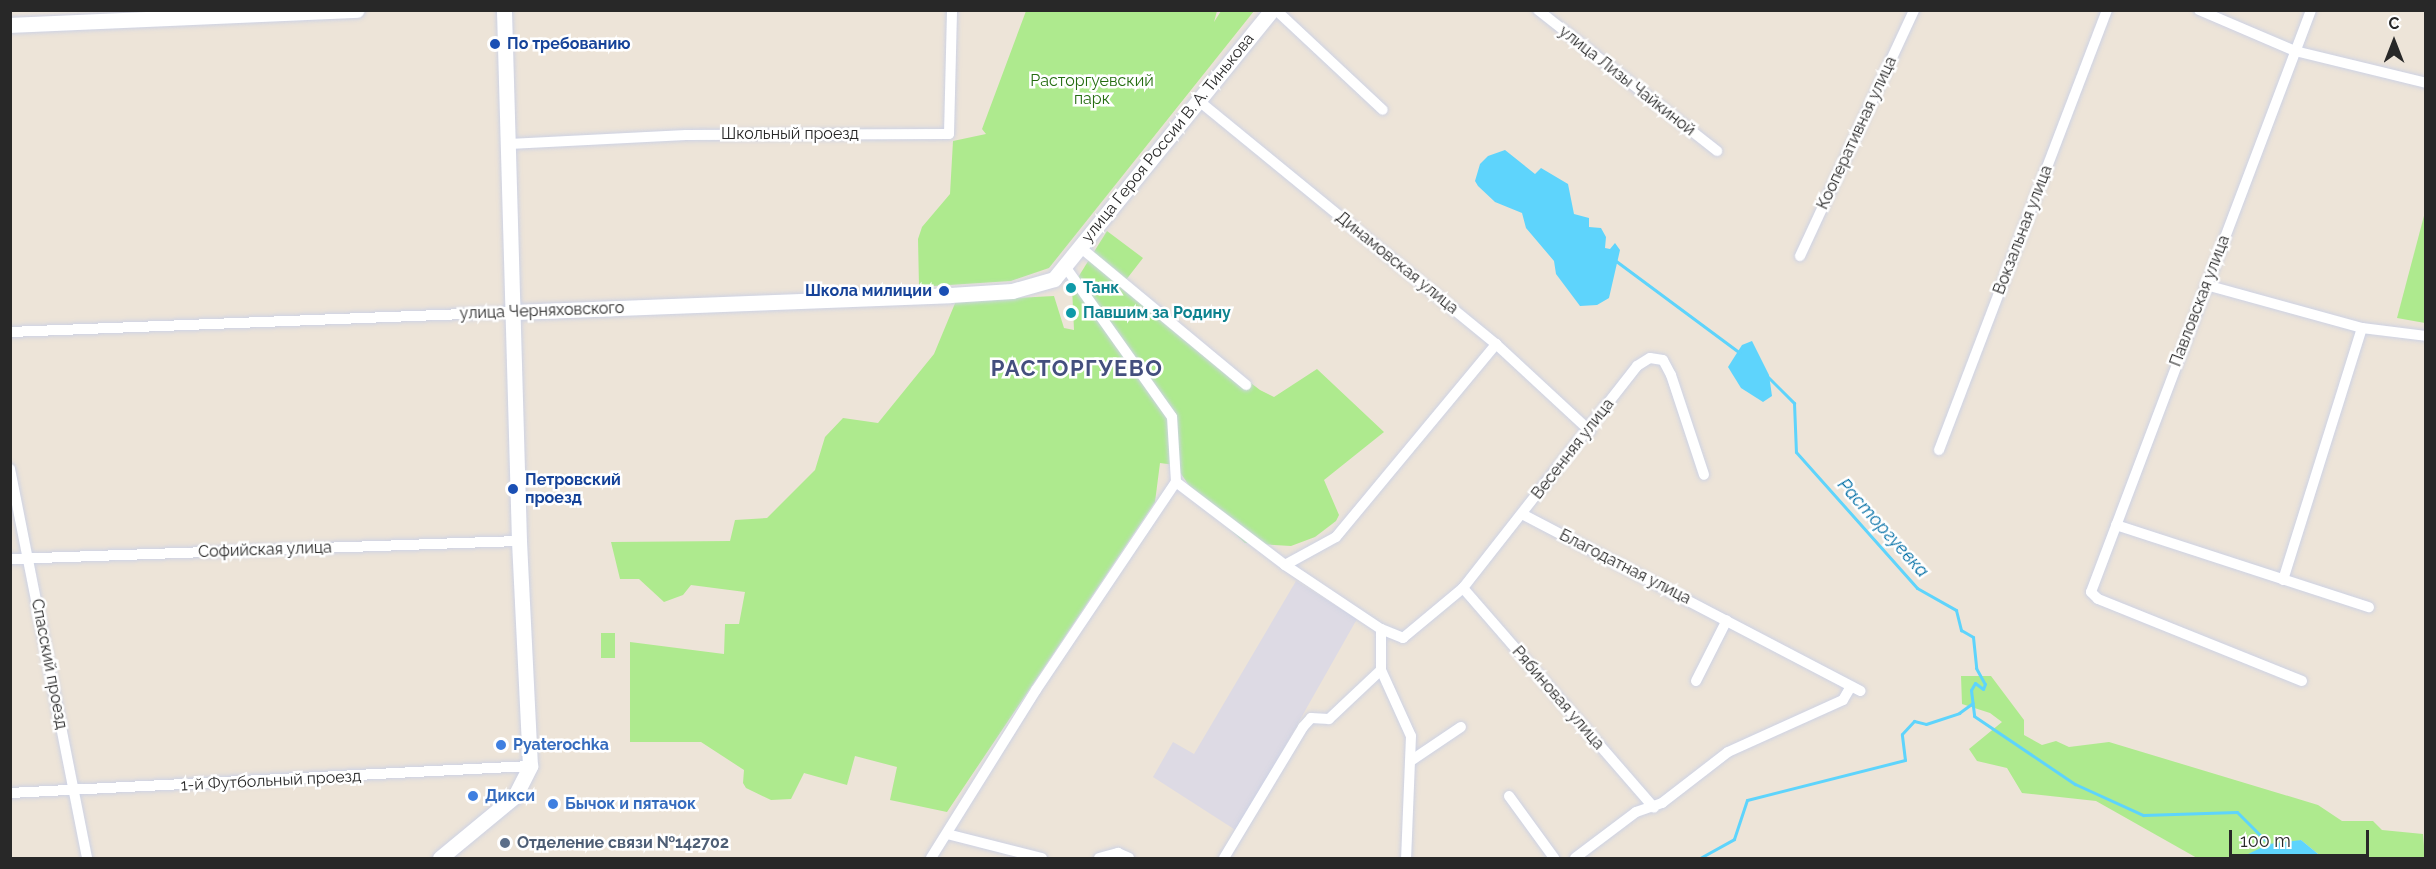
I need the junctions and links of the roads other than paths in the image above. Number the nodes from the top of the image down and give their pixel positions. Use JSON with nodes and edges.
{"nodes":[{"id":1,"x":357,"y":10,"type":"edge"},
{"id":2,"x":504,"y":10,"type":"edge"},
{"id":3,"x":952,"y":10,"type":"edge"},
{"id":4,"x":1274,"y":10,"type":"edge"},
{"id":5,"x":1538,"y":10,"type":"edge"},
{"id":6,"x":1914,"y":10,"type":"edge"},
{"id":7,"x":2107,"y":10,"type":"edge"},
{"id":8,"x":2199,"y":10,"type":"edge"},
{"id":9,"x":2311,"y":10,"type":"edge"},
{"id":10,"x":10,"y":25,"type":"edge"},
{"id":11,"x":2295,"y":51,"type":"junction"},
{"id":12,"x":2426,"y":83,"type":"edge"},
{"id":13,"x":1199,"y":101,"type":"junction"},
{"id":14,"x":1383,"y":110,"type":"dead end"},
{"id":15,"x":509,"y":144,"type":"junction"},
{"id":16,"x":1717,"y":151,"type":"dead end"},
{"id":17,"x":1080,"y":247,"type":"junction"},
{"id":18,"x":1800,"y":256,"type":"dead end"},
{"id":19,"x":1064,"y":265,"type":"junction"},
{"id":20,"x":2206,"y":285,"type":"junction"},
{"id":21,"x":515,"y":312,"type":"junction"},
{"id":22,"x":2362,"y":328,"type":"junction"},
{"id":23,"x":10,"y":332,"type":"edge"},
{"id":24,"x":2426,"y":336,"type":"edge"},
{"id":25,"x":1496,"y":345,"type":"junction"},
{"id":26,"x":1246,"y":385,"type":"dead end"},
{"id":27,"x":1590,"y":430,"type":"junction"},
{"id":28,"x":1939,"y":450,"type":"dead end"},
{"id":29,"x":10,"y":469,"type":"edge"},
{"id":30,"x":1704,"y":475,"type":"dead end"},
{"id":31,"x":1176,"y":482,"type":"junction"},
{"id":32,"x":1522,"y":514,"type":"junction"},
{"id":33,"x":2116,"y":525,"type":"junction"},
{"id":34,"x":519,"y":541,"type":"junction"},
{"id":35,"x":28,"y":558,"type":"junction"},
{"id":36,"x":10,"y":559,"type":"edge"},
{"id":37,"x":1285,"y":565,"type":"junction"},
{"id":38,"x":2283,"y":580,"type":"junction"},
{"id":39,"x":1463,"y":588,"type":"junction"},
{"id":40,"x":2369,"y":607,"type":"dead end"},
{"id":41,"x":1727,"y":620,"type":"junction"},
{"id":42,"x":1381,"y":629,"type":"junction"},
{"id":43,"x":1381,"y":669,"type":"junction"},
{"id":44,"x":1696,"y":681,"type":"dead end"},
{"id":45,"x":2302,"y":681,"type":"dead end"},
{"id":46,"x":1461,"y":727,"type":"dead end"},
{"id":47,"x":1412,"y":760,"type":"junction"},
{"id":48,"x":530,"y":766,"type":"junction"},
{"id":49,"x":74,"y":792,"type":"junction"},
{"id":50,"x":10,"y":793,"type":"edge"},
{"id":51,"x":1509,"y":796,"type":"dead end"},
{"id":52,"x":1654,"y":808,"type":"junction"},
{"id":53,"x":947,"y":834,"type":"junction"},
{"id":54,"x":87,"y":858,"type":"edge"},
{"id":55,"x":440,"y":858,"type":"edge"},
{"id":56,"x":931,"y":858,"type":"edge"},
{"id":57,"x":1042,"y":858,"type":"edge"},
{"id":58,"x":1099,"y":858,"type":"edge"},
{"id":59,"x":1129,"y":858,"type":"edge"},
{"id":60,"x":1224,"y":858,"type":"edge"},
{"id":61,"x":1406,"y":858,"type":"edge"},
{"id":62,"x":1554,"y":858,"type":"edge"},
{"id":63,"x":1575,"y":858,"type":"edge"}],
"edges":[{"from":1,"to":10,"type":"street"},
{"from":2,"to":15,"type":"street"},
{"from":3,"to":15,"type":"street","name":"Школьный проезд"},
{"from":4,"to":13,"type":"street","name":"улица Героя России В. А. Тинькова"},
{"from":4,"to":14,"type":"street"},
{"from":5,"to":16,"type":"street","name":"улица Лизы Чайкиной"},
{"from":6,"to":18,"type":"street","name":"Кооперативная улица"},
{"from":7,"to":28,"type":"street","name":"Вокзальная улица"},
{"from":8,"to":11,"type":"street"},
{"from":9,"to":11,"type":"street","name":"Павловская улица"},
{"from":11,"to":12,"type":"street"},
{"from":11,"to":20,"type":"street","name":"Павловская улица"},
{"from":13,"to":17,"type":"street","name":"улица Героя России В. А. Тинькова"},
{"from":13,"to":25,"type":"street","name":"Динамовская улица"},
{"from":15,"to":21,"type":"street"},
{"from":17,"to":19,"type":"street","name":"улица Героя России В. А. Тинькова"},
{"from":17,"to":26,"type":"street"},
{"from":19,"to":21,"type":"street","name":"улица Черняховского"},
{"from":19,"to":31,"type":"street"},
{"from":20,"to":22,"type":"street"},
{"from":20,"to":33,"type":"street","name":"Павловская улица"},
{"from":21,"to":23,"type":"street","name":"улица Черняховского"},
{"from":21,"to":34,"type":"street"},
{"from":22,"to":24,"type":"street"},
{"from":22,"to":38,"type":"street"},
{"from":25,"to":27,"type":"street","name":"Динамовская улица"},
{"from":25,"to":37,"type":"street"},
{"from":27,"to":30,"type":"street","name":"Весенняя улица"},
{"from":27,"to":32,"type":"street","name":"Весенняя улица"},
{"from":29,"to":35,"type":"street","name":"Спасский проезд"},
{"from":31,"to":37,"type":"street"},
{"from":31,"to":53,"type":"street"},
{"from":32,"to":39,"type":"street","name":"Весенняя улица"},
{"from":32,"to":41,"type":"street","name":"Благодатная улица"},
{"from":33,"to":38,"type":"street"},
{"from":33,"to":45,"type":"street","name":"Павловская улица"},
{"from":34,"to":35,"type":"street","name":"Софийская улица"},
{"from":34,"to":48,"type":"street"},
{"from":35,"to":36,"type":"street","name":"Софийская улица"},
{"from":35,"to":49,"type":"street","name":"Спасский проезд"},
{"from":37,"to":42,"type":"street"},
{"from":38,"to":40,"type":"street"},
{"from":39,"to":42,"type":"street","name":"Весенняя улица"},
{"from":39,"to":52,"type":"street","name":"Рябиновая улица"},
{"from":41,"to":44,"type":"street"},
{"from":41,"to":52,"type":"street","name":"Благодатная улица"},
{"from":42,"to":43,"type":"street"},
{"from":43,"to":47,"type":"street"},
{"from":43,"to":60,"type":"street"},
{"from":46,"to":47,"type":"street"},
{"from":47,"to":61,"type":"street"},
{"from":48,"to":49,"type":"street","name":"1-й Футбольный проезд"},
{"from":48,"to":55,"type":"street"},
{"from":49,"to":50,"type":"street","name":"1-й Футбольный проезд"},
{"from":49,"to":54,"type":"street","name":"Спасский проезд"},
{"from":51,"to":62,"type":"street"},
{"from":52,"to":63,"type":"street"},
{"from":53,"to":56,"type":"street"},
{"from":53,"to":57,"type":"street"},
{"from":58,"to":59,"type":"street"}]}
